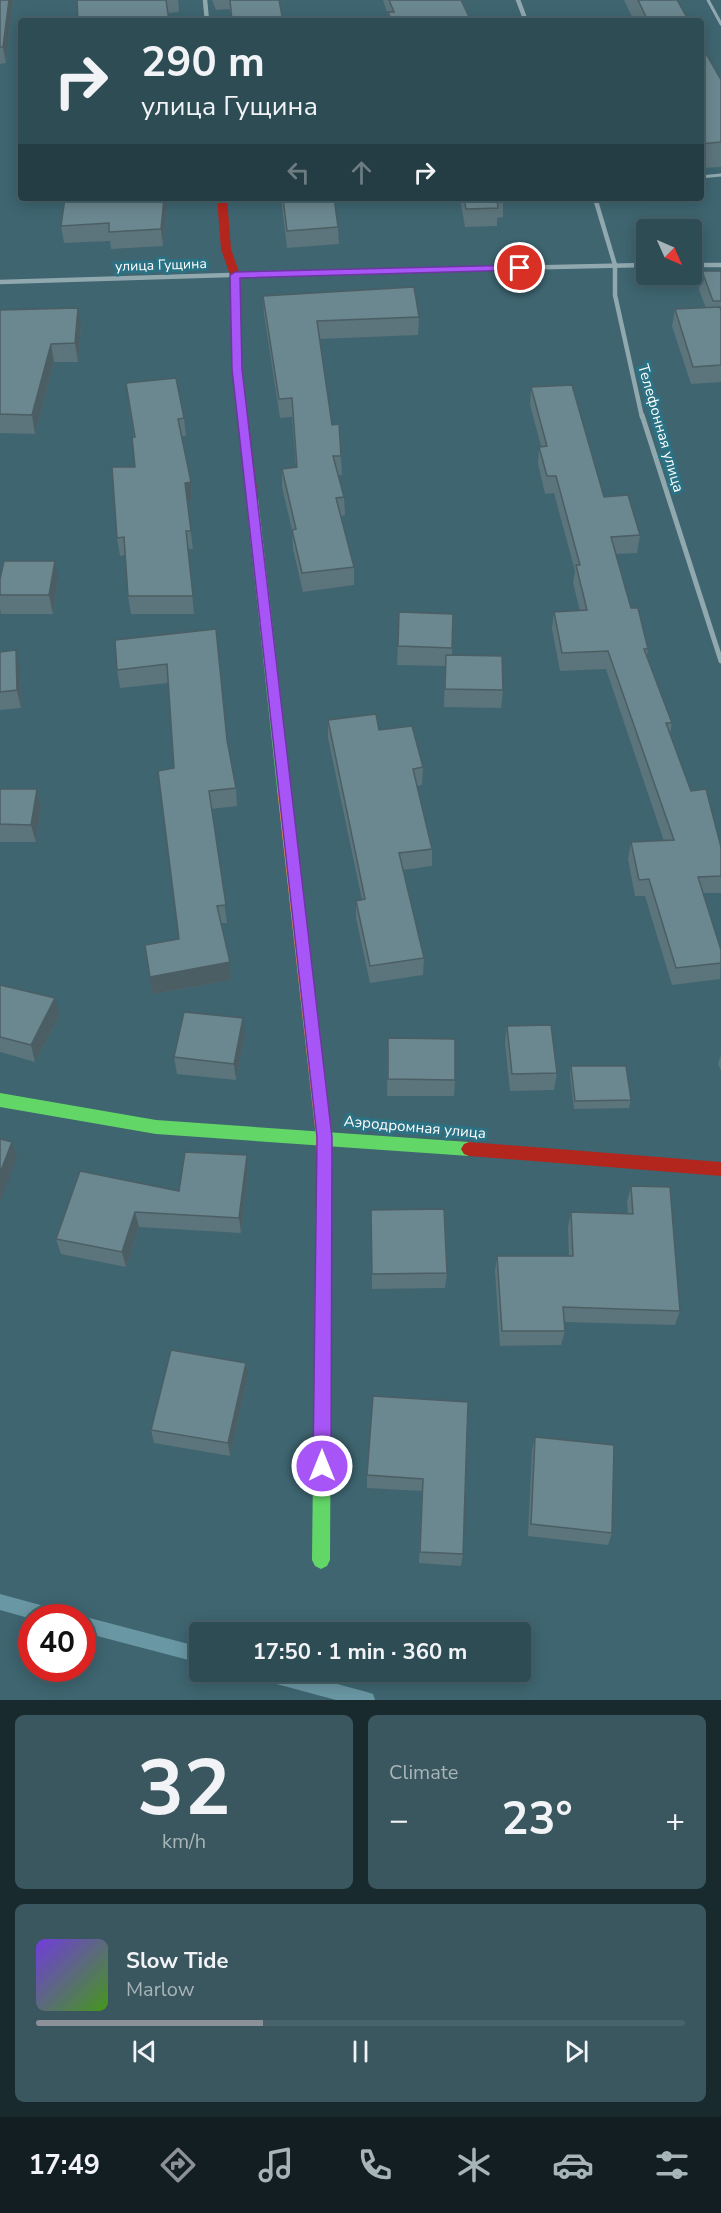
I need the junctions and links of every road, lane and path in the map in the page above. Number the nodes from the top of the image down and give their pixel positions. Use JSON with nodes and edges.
{"nodes":[{"id":1,"x":205,"y":0,"type":"edge"},
{"id":2,"x":518,"y":0,"type":"edge"},
{"id":3,"x":708,"y":0,"type":"edge"},
{"id":4,"x":207,"y":18,"type":"edge"},
{"id":5,"x":525,"y":18,"type":"edge"},
{"id":6,"x":721,"y":24,"type":"edge"},
{"id":7,"x":721,"y":176,"type":"edge"},
{"id":8,"x":704,"y":177,"type":"edge"},
{"id":9,"x":222,"y":201,"type":"edge"},
{"id":10,"x":596,"y":201,"type":"edge"},
{"id":11,"x":615,"y":265,"type":"junction"},
{"id":12,"x":636,"y":265,"type":"edge"},
{"id":13,"x":702,"y":265,"type":"edge"},
{"id":14,"x":721,"y":265,"type":"edge"},
{"id":15,"x":235,"y":275,"type":"junction"},
{"id":16,"x":0,"y":282,"type":"edge"},
{"id":17,"x":721,"y":661,"type":"edge"},
{"id":18,"x":0,"y":1100,"type":"edge"},
{"id":19,"x":324,"y":1137,"type":"junction"},
{"id":20,"x":721,"y":1169,"type":"edge"},
{"id":21,"x":321,"y":1560,"type":"dead end"}],
"edges":[{"from":1,"to":4,"type":"street"},
{"from":2,"to":5,"type":"street"},
{"from":3,"to":6,"type":"lane"},
{"from":7,"to":8,"type":"lane"},
{"from":9,"to":15,"type":"street"},
{"from":10,"to":11,"type":"street","name":"Телефонная улица"},
{"from":11,"to":12,"type":"street","name":"улица Гущина"},
{"from":11,"to":15,"type":"street","name":"улица Гущина"},
{"from":11,"to":17,"type":"street","name":"Телефонная улица"},
{"from":13,"to":14,"type":"street"},
{"from":15,"to":16,"type":"street","name":"улица Гущина"},
{"from":15,"to":19,"type":"street"},
{"from":18,"to":19,"type":"street","name":"Аэродромная улица"},
{"from":19,"to":20,"type":"street","name":"Аэродромная улица"},
{"from":19,"to":21,"type":"street"}]}
